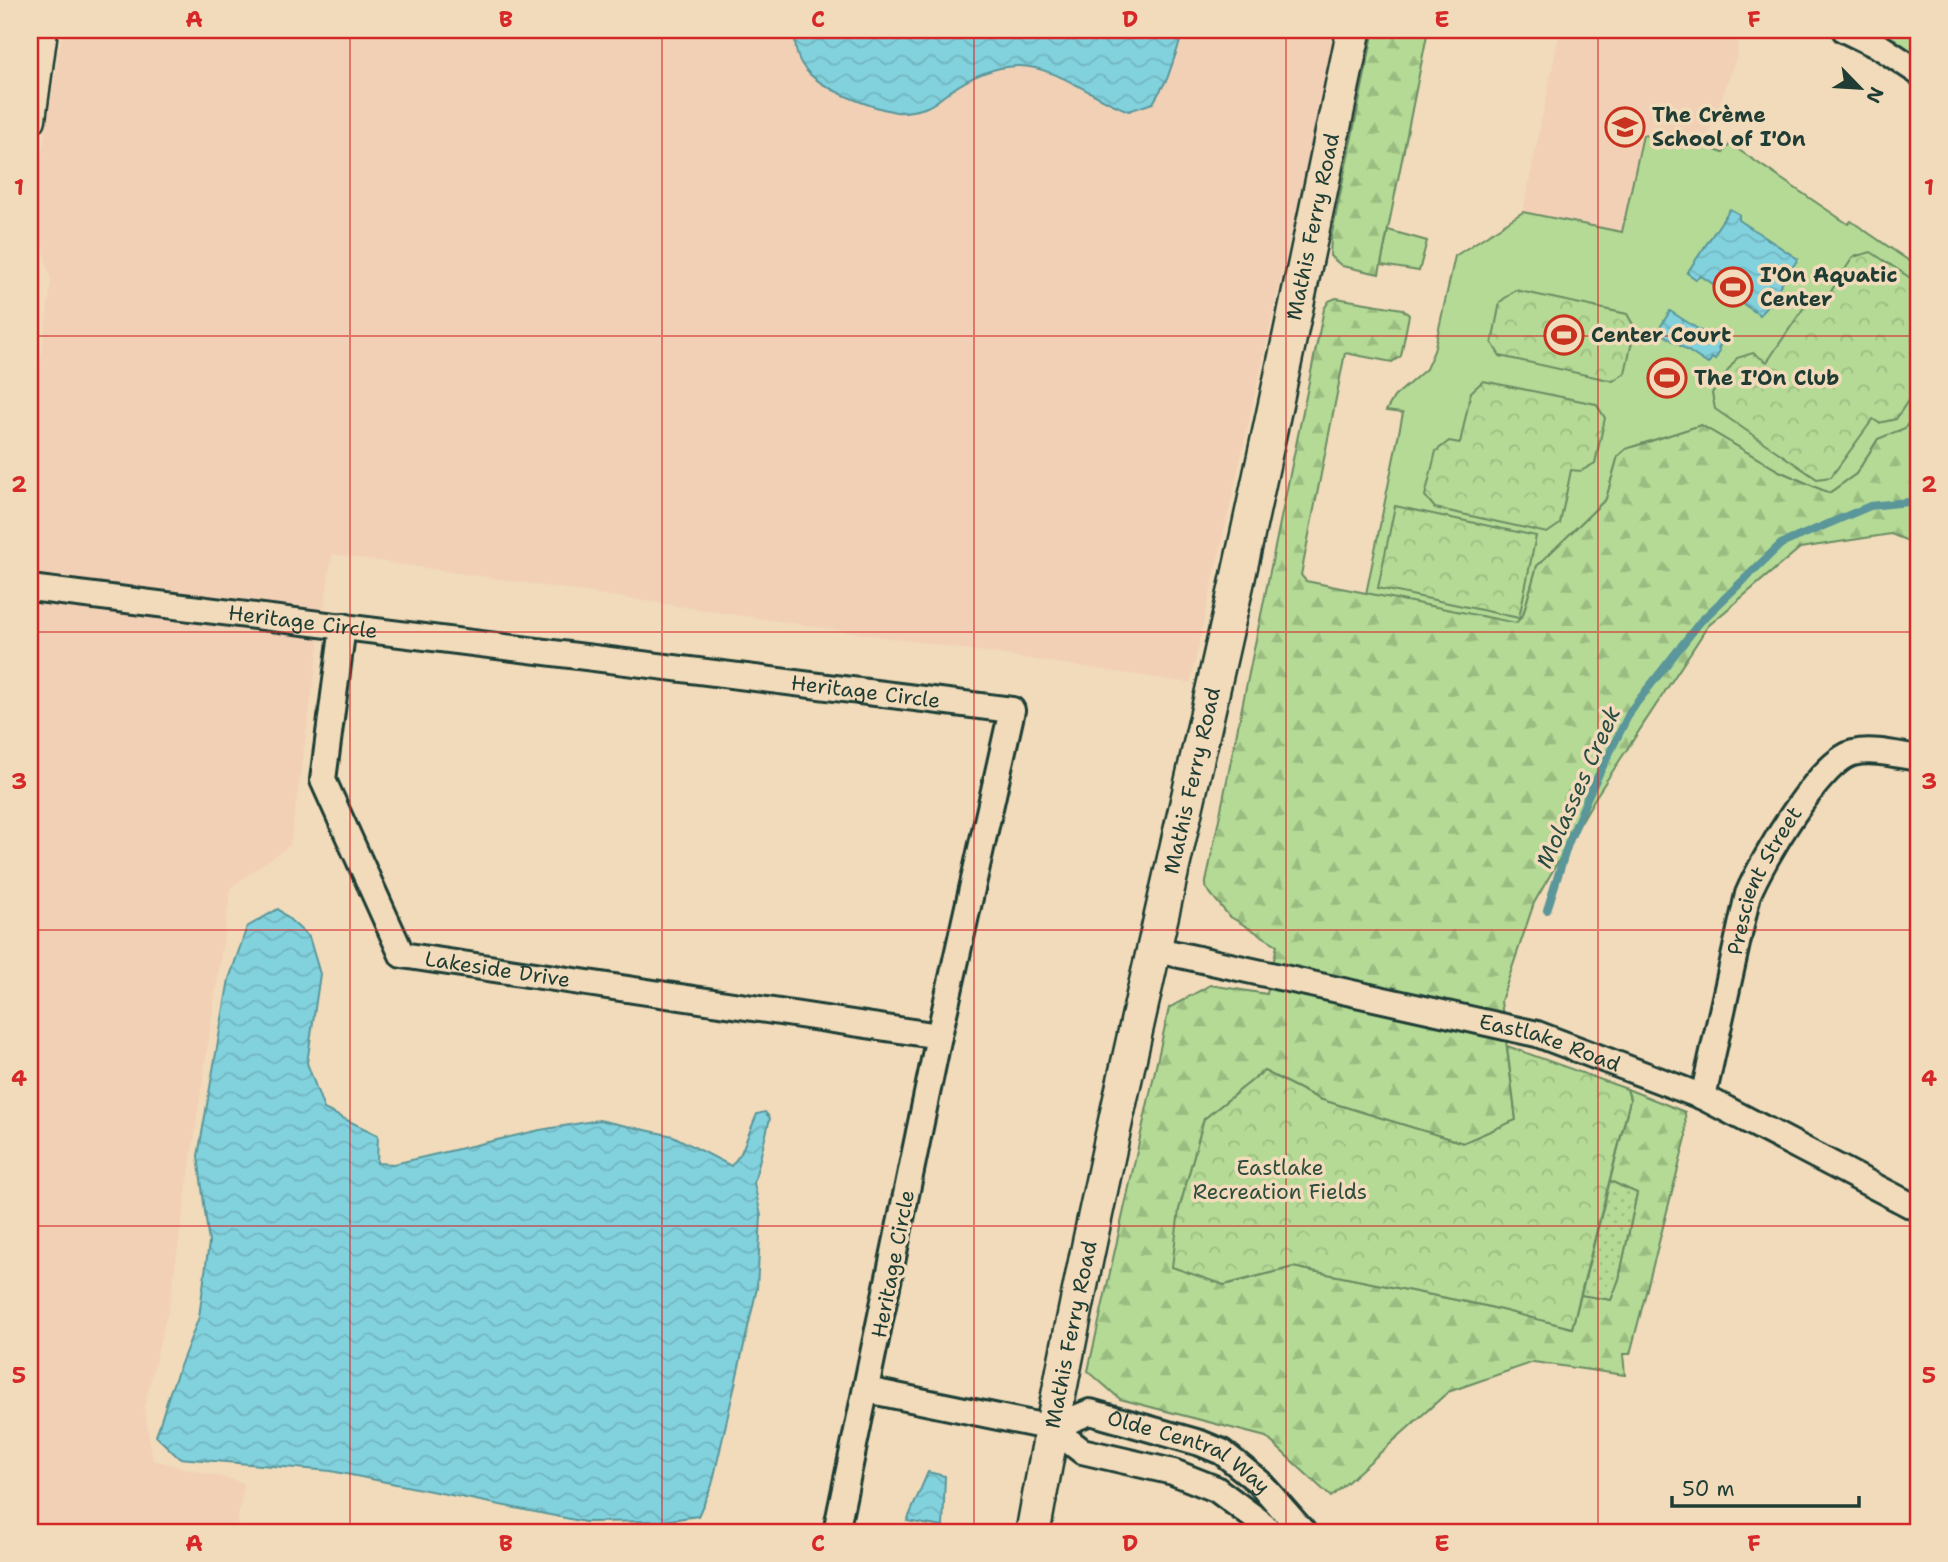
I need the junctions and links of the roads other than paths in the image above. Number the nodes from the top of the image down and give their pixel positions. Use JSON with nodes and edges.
{"nodes":[{"id":1,"x":42,"y":30,"type":"edge"},
{"id":2,"x":1354,"y":30,"type":"edge"},
{"id":3,"x":1845,"y":30,"type":"edge"},
{"id":4,"x":1918,"y":72,"type":"edge"},
{"id":5,"x":30,"y":119,"type":"edge"},
{"id":6,"x":30,"y":588,"type":"edge"},
{"id":7,"x":343,"y":626,"type":"junction"},
{"id":8,"x":1918,"y":758,"type":"edge"},
{"id":9,"x":1153,"y":949,"type":"junction"},
{"id":10,"x":939,"y":1036,"type":"junction"},
{"id":11,"x":1703,"y":1097,"type":"junction"},
{"id":12,"x":1918,"y":1209,"type":"edge"},
{"id":13,"x":867,"y":1390,"type":"junction"},
{"id":14,"x":1052,"y":1428,"type":"junction"},
{"id":15,"x":836,"y":1532,"type":"edge"},
{"id":16,"x":1033,"y":1532,"type":"edge"},
{"id":17,"x":1270,"y":1532,"type":"edge"},
{"id":18,"x":1303,"y":1532,"type":"edge"}],
"edges":[{"from":1,"to":5,"type":"street"},
{"from":2,"to":9,"type":"main road","name":"Mathis Ferry Road"},
{"from":3,"to":4,"type":"street"},
{"from":6,"to":7,"type":"street","name":"Heritage Circle"},
{"from":7,"to":10,"type":"street","name":"Lakeside Drive"},
{"from":7,"to":10,"type":"street","name":"Heritage Circle"},
{"from":8,"to":11,"type":"street","name":"Prescient Street"},
{"from":9,"to":11,"type":"street","name":"Eastlake Road"},
{"from":9,"to":14,"type":"main road","name":"Mathis Ferry Road"},
{"from":10,"to":13,"type":"street","name":"Heritage Circle"},
{"from":11,"to":12,"type":"street","name":"Eastlake Road"},
{"from":13,"to":14,"type":"street"},
{"from":13,"to":15,"type":"street","name":"Heritage Circle"},
{"from":14,"to":16,"type":"main road","name":"Mathis Ferry Road"},
{"from":14,"to":17,"type":"street","name":"Olde Central Way"},
{"from":14,"to":18,"type":"street","name":"Olde Central Way"}]}
